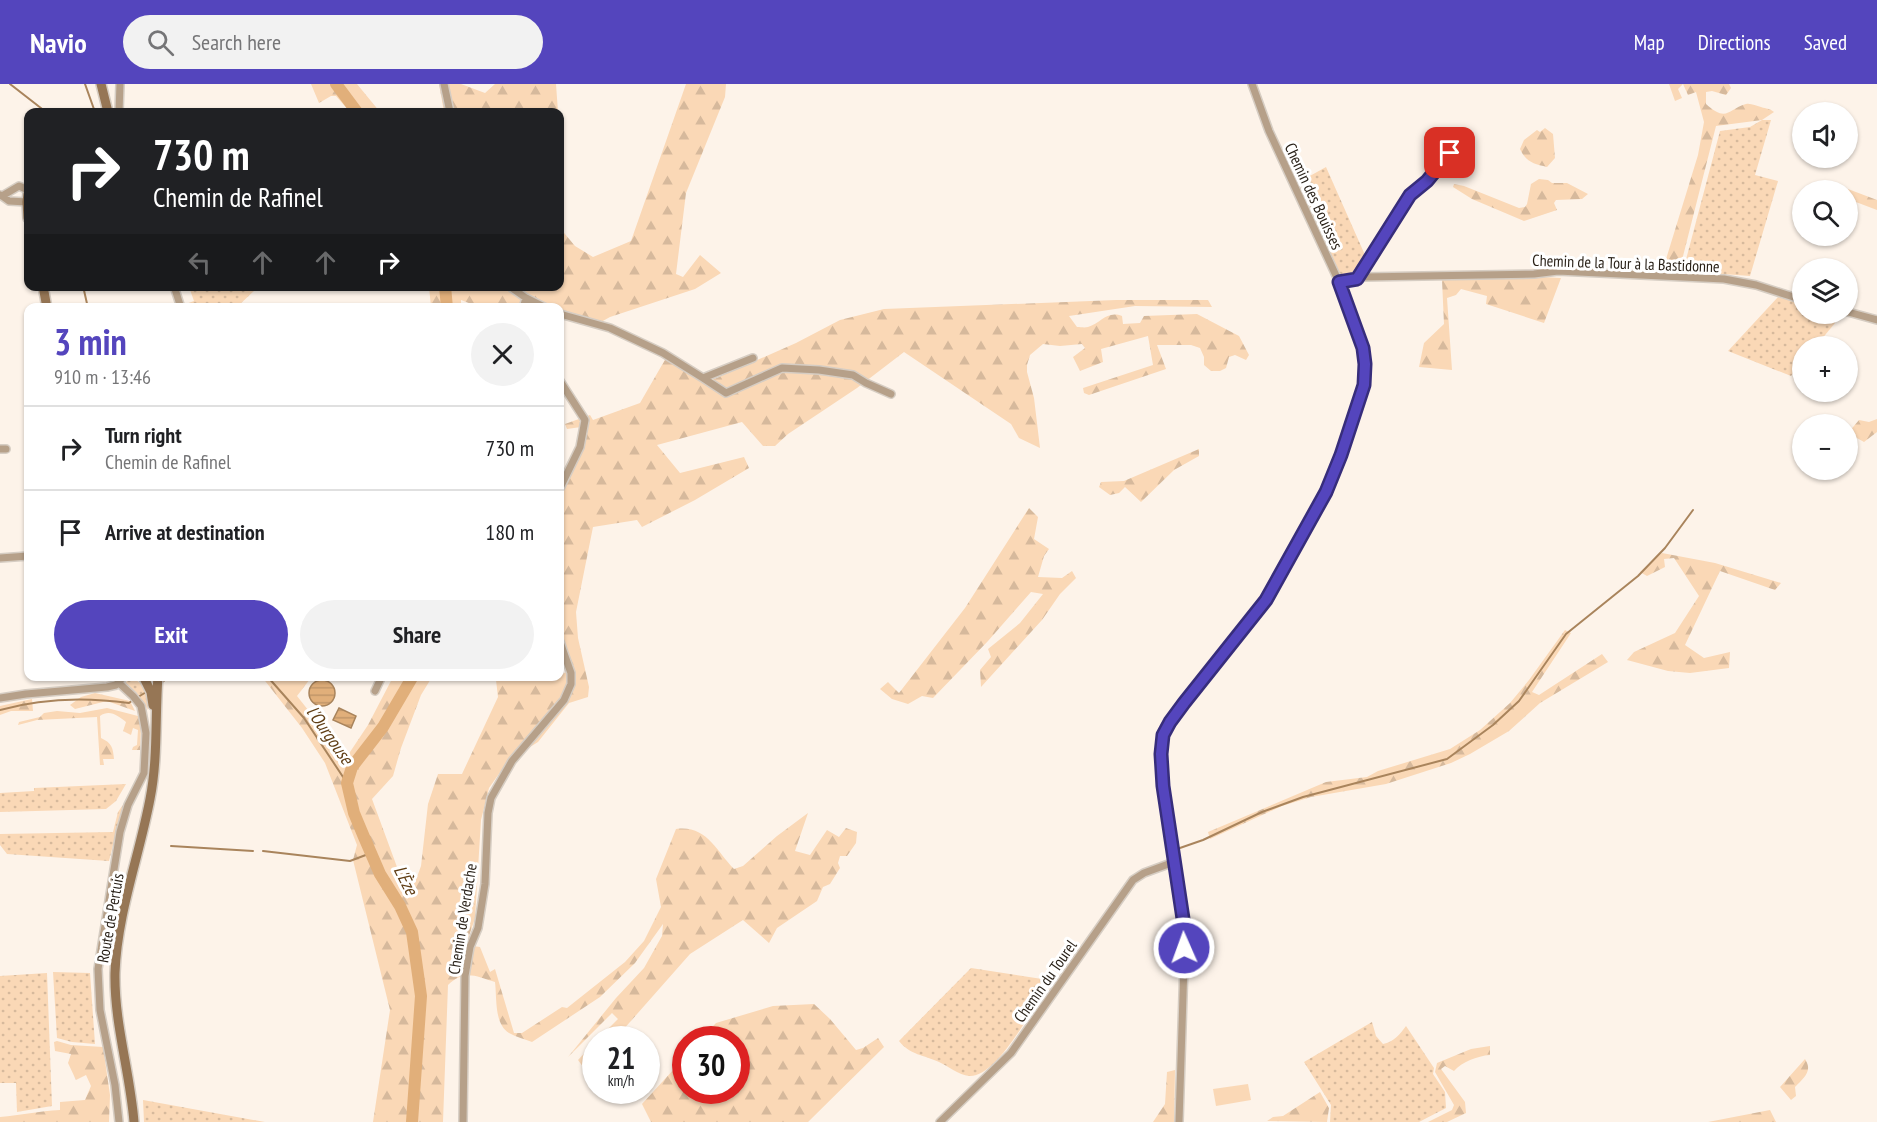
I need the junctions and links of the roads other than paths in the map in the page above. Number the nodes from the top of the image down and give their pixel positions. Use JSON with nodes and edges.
{"nodes":[{"id":1,"x":101,"y":84,"type":"edge"},
{"id":2,"x":120,"y":84,"type":"edge"},
{"id":3,"x":444,"y":84,"type":"edge"},
{"id":4,"x":1251,"y":84,"type":"edge"},
{"id":5,"x":107,"y":108,"type":"edge"},
{"id":6,"x":119,"y":108,"type":"edge"},
{"id":7,"x":449,"y":108,"type":"edge"},
{"id":8,"x":1454,"y":148,"type":"dead end"},
{"id":9,"x":24,"y":191,"type":"edge"},
{"id":10,"x":1,"y":195,"type":"edge"},
{"id":11,"x":24,"y":196,"type":"edge"},
{"id":12,"x":1357,"y":279,"type":"junction"},
{"id":13,"x":1339,"y":282,"type":"junction"},
{"id":14,"x":516,"y":291,"type":"edge"},
{"id":15,"x":1792,"y":296,"type":"edge"},
{"id":16,"x":526,"y":298,"type":"junction"},
{"id":17,"x":524,"y":303,"type":"edge"},
{"id":18,"x":536,"y":303,"type":"edge"},
{"id":19,"x":564,"y":315,"type":"edge"},
{"id":20,"x":1858,"y":315,"type":"edge"},
{"id":21,"x":1877,"y":320,"type":"edge"},
{"id":22,"x":753,"y":358,"type":"dead end"},
{"id":23,"x":703,"y":378,"type":"junction"},
{"id":24,"x":564,"y":387,"type":"edge"},
{"id":25,"x":891,"y":394,"type":"dead end"},
{"id":26,"x":564,"y":480,"type":"edge"},
{"id":27,"x":24,"y":556,"type":"edge"},
{"id":28,"x":0,"y":558,"type":"edge"},
{"id":29,"x":564,"y":653,"type":"edge"},
{"id":30,"x":145,"y":681,"type":"edge"},
{"id":31,"x":158,"y":681,"type":"edge"},
{"id":32,"x":380,"y":681,"type":"edge"},
{"id":33,"x":118,"y":683,"type":"joint"},
{"id":34,"x":375,"y":691,"type":"dead end"},
{"id":35,"x":0,"y":698,"type":"edge"},
{"id":36,"x":155,"y":720,"type":"junction"},
{"id":37,"x":1174,"y":862,"type":"junction"},
{"id":38,"x":119,"y":1122,"type":"edge"},
{"id":39,"x":134,"y":1122,"type":"edge"},
{"id":40,"x":464,"y":1122,"type":"edge"},
{"id":41,"x":940,"y":1122,"type":"edge"},
{"id":42,"x":1179,"y":1122,"type":"edge"}],
"edges":[{"from":1,"to":5,"type":"main road"},
{"from":2,"to":6,"type":"street"},
{"from":3,"to":7,"type":"street"},
{"from":4,"to":13,"type":"street","name":"Chemin des Bouisses"},
{"from":8,"to":12,"type":"street"},
{"from":9,"to":10,"type":"street"},
{"from":10,"to":11,"type":"street"},
{"from":12,"to":13,"type":"street","name":"Chemin de la Tour à la Bastidonne"},
{"from":12,"to":15,"type":"street","name":"Chemin de la Tour à la Bastidonne"},
{"from":13,"to":37,"type":"street","name":"Chemin des Bouisses"},
{"from":14,"to":16,"type":"street"},
{"from":16,"to":17,"type":"street"},
{"from":16,"to":18,"type":"street"},
{"from":19,"to":23,"type":"street"},
{"from":20,"to":21,"type":"street"},
{"from":22,"to":23,"type":"street"},
{"from":23,"to":25,"type":"street"},
{"from":24,"to":26,"type":"street"},
{"from":27,"to":28,"type":"street"},
{"from":29,"to":40,"type":"street","name":"Chemin de Verdache"},
{"from":30,"to":36,"type":"main road","name":"Route de Pertuis"},
{"from":31,"to":36,"type":"main road","name":"Route de Pertuis"},
{"from":32,"to":34,"type":"street"},
{"from":33,"to":35,"type":"street"},
{"from":33,"to":38,"type":"street"},
{"from":36,"to":39,"type":"main road","name":"Route de Pertuis"},
{"from":37,"to":41,"type":"street","name":"Chemin du Tourel"},
{"from":37,"to":42,"type":"street","name":"Chemin des Bouisses"}]}
